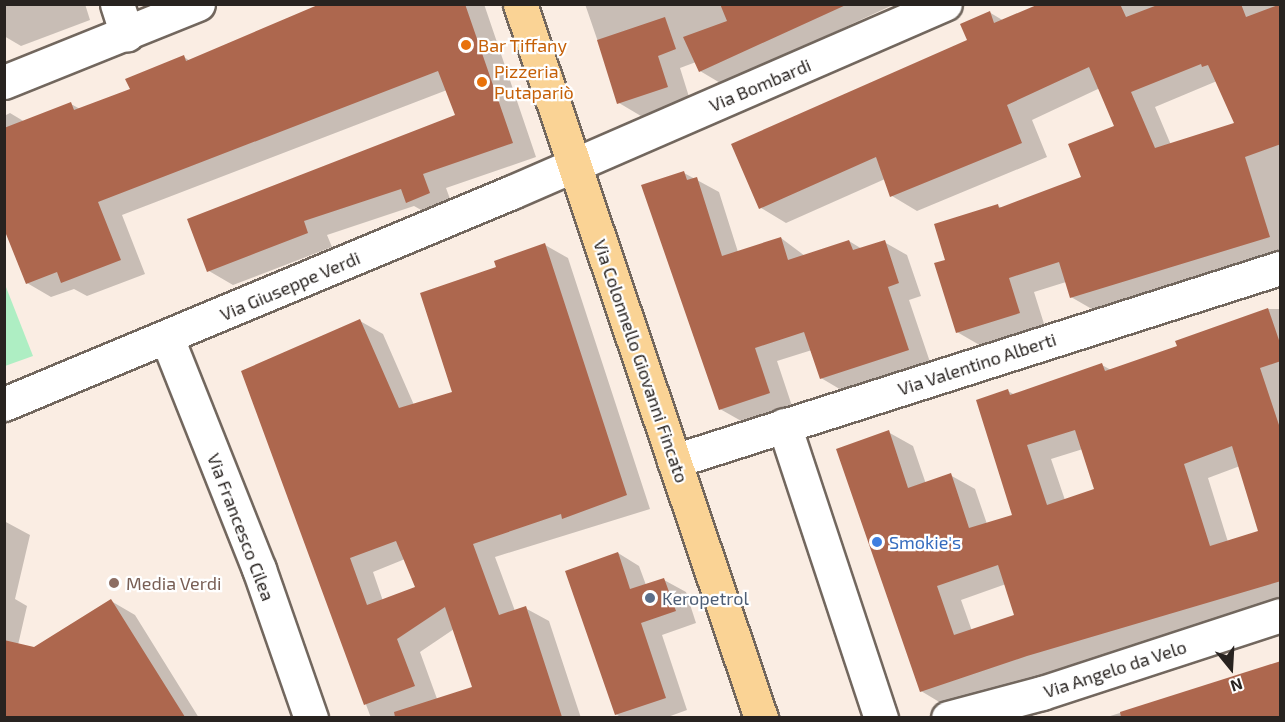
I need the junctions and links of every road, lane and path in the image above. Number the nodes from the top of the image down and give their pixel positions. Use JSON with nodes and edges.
{"nodes":[{"id":1,"x":198,"y":4,"type":"edge"},
{"id":2,"x":520,"y":4,"type":"edge"},
{"id":3,"x":945,"y":4,"type":"edge"},
{"id":4,"x":122,"y":19,"type":"edge"},
{"id":5,"x":4,"y":82,"type":"edge"},
{"id":6,"x":574,"y":165,"type":"junction"},
{"id":7,"x":1281,"y":268,"type":"edge"},
{"id":8,"x":167,"y":338,"type":"junction"},
{"id":9,"x":4,"y":404,"type":"edge"},
{"id":10,"x":784,"y":425,"type":"junction"},
{"id":11,"x":674,"y":461,"type":"junction"},
{"id":12,"x":1281,"y":615,"type":"edge"},
{"id":13,"x":1047,"y":705,"type":"edge"},
{"id":14,"x":311,"y":717,"type":"edge"},
{"id":15,"x":761,"y":717,"type":"edge"},
{"id":16,"x":882,"y":717,"type":"edge"},
{"id":17,"x":948,"y":717,"type":"edge"}],
"edges":[{"from":1,"to":4,"type":"street"},
{"from":2,"to":6,"type":"main road","name":"Via Colonnello Giovanni Fincato"},
{"from":3,"to":6,"type":"street","name":"Via Bombardi"},
{"from":4,"to":5,"type":"street"},
{"from":6,"to":8,"type":"street","name":"Via Giuseppe Verdi"},
{"from":6,"to":11,"type":"main road","name":"Via Colonnello Giovanni Fincato"},
{"from":7,"to":10,"type":"street","name":"Via Valentino Alberti"},
{"from":8,"to":9,"type":"street","name":"Via Giuseppe Verdi"},
{"from":8,"to":14,"type":"street","name":"Via Francesco Cilea"},
{"from":10,"to":11,"type":"street","name":"Via Valentino Alberti"},
{"from":10,"to":16,"type":"street"},
{"from":11,"to":15,"type":"main road","name":"Via Colonnello Giovanni Fincato"},
{"from":12,"to":13,"type":"street","name":"Via Angelo da Velo"},
{"from":13,"to":17,"type":"street","name":"Via Angelo da Velo"}]}
